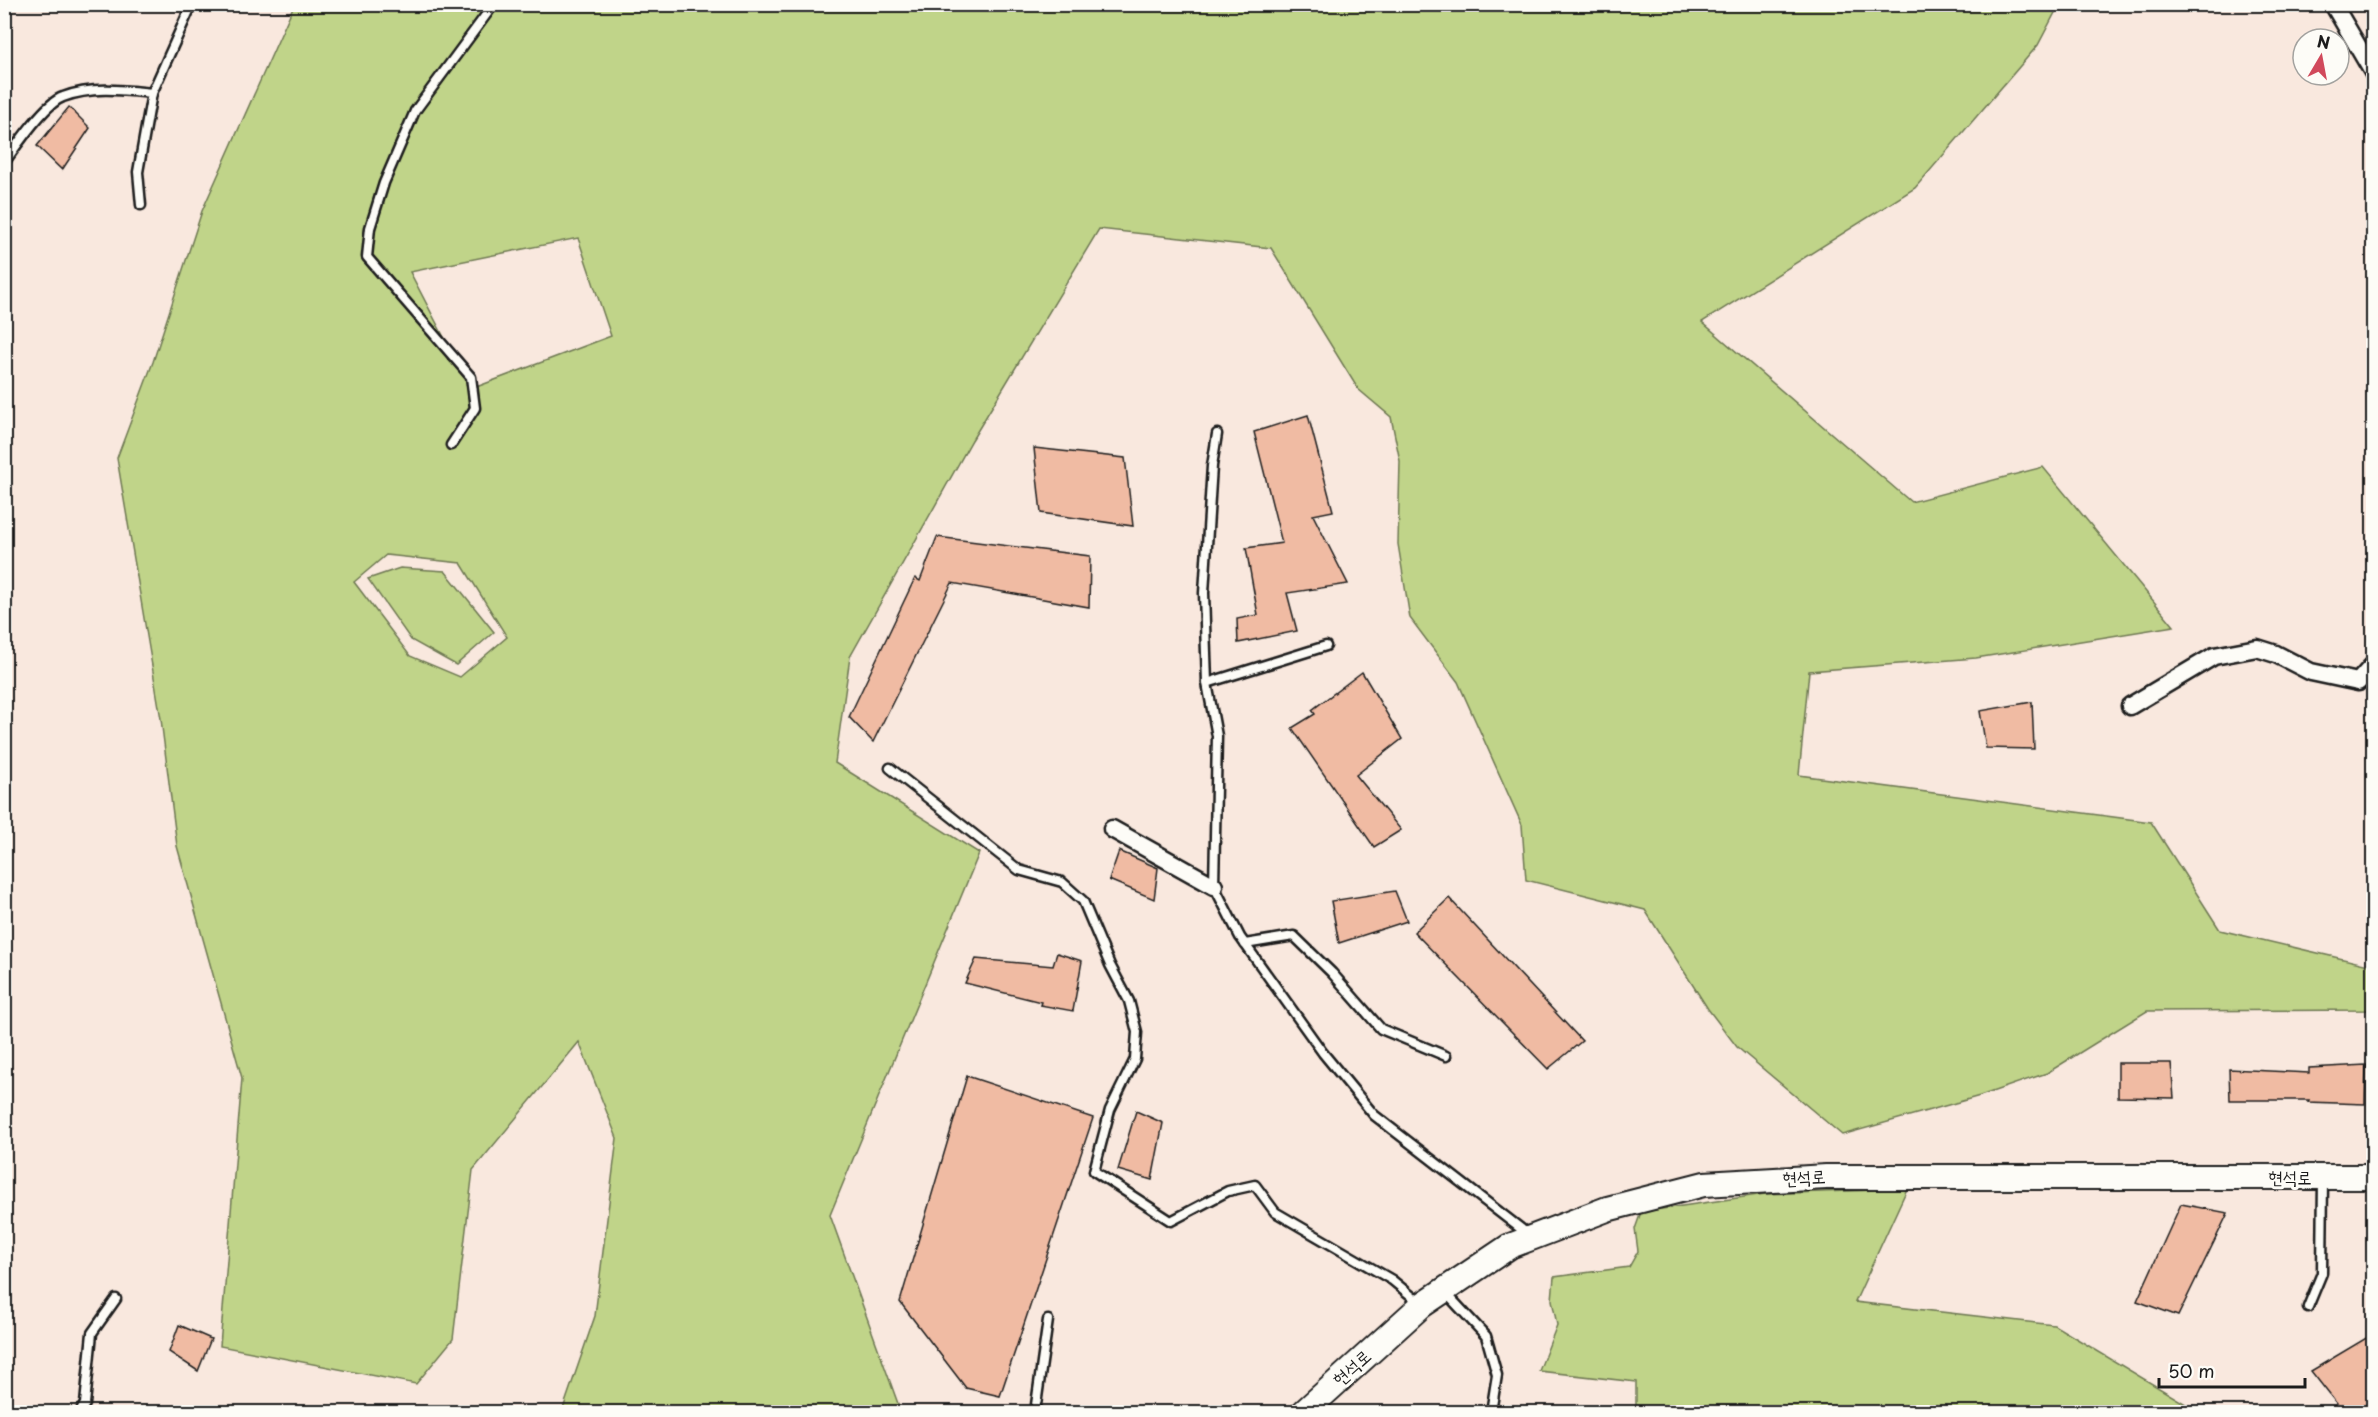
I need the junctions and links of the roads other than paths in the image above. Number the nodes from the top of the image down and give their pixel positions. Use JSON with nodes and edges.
{"nodes":[{"id":1,"x":192,"y":4,"type":"edge"},
{"id":2,"x":494,"y":4,"type":"edge"},
{"id":3,"x":2333,"y":4,"type":"edge"},
{"id":4,"x":2373,"y":74,"type":"edge"},
{"id":5,"x":152,"y":93,"type":"junction"},
{"id":6,"x":4,"y":163,"type":"edge"},
{"id":7,"x":141,"y":205,"type":"dead end"},
{"id":8,"x":1217,"y":434,"type":"dead end"},
{"id":9,"x":451,"y":445,"type":"dead end"},
{"id":10,"x":1326,"y":646,"type":"dead end"},
{"id":11,"x":2373,"y":664,"type":"edge"},
{"id":12,"x":1207,"y":683,"type":"junction"},
{"id":13,"x":2130,"y":706,"type":"dead end"},
{"id":14,"x":891,"y":768,"type":"dead end"},
{"id":15,"x":1112,"y":829,"type":"dead end"},
{"id":16,"x":1214,"y":886,"type":"junction"},
{"id":17,"x":1245,"y":944,"type":"junction"},
{"id":18,"x":1446,"y":1056,"type":"dead end"},
{"id":19,"x":2373,"y":1177,"type":"edge"},
{"id":20,"x":2323,"y":1178,"type":"junction"},
{"id":21,"x":1532,"y":1237,"type":"junction"},
{"id":22,"x":1444,"y":1290,"type":"junction"},
{"id":23,"x":116,"y":1299,"type":"dead end"},
{"id":24,"x":1422,"y":1305,"type":"junction"},
{"id":25,"x":2308,"y":1307,"type":"dead end"},
{"id":26,"x":1048,"y":1320,"type":"dead end"},
{"id":27,"x":80,"y":1413,"type":"edge"},
{"id":28,"x":1035,"y":1413,"type":"edge"},
{"id":29,"x":1304,"y":1413,"type":"edge"},
{"id":30,"x":1491,"y":1413,"type":"edge"}],
"edges":[{"from":1,"to":5,"type":"lane"},
{"from":2,"to":9,"type":"lane"},
{"from":3,"to":4,"type":"street"},
{"from":5,"to":6,"type":"lane"},
{"from":5,"to":7,"type":"lane"},
{"from":8,"to":12,"type":"lane"},
{"from":10,"to":12,"type":"lane"},
{"from":11,"to":13,"type":"street"},
{"from":12,"to":16,"type":"lane"},
{"from":14,"to":24,"type":"lane"},
{"from":15,"to":16,"type":"street"},
{"from":16,"to":17,"type":"lane"},
{"from":17,"to":18,"type":"lane"},
{"from":17,"to":21,"type":"lane"},
{"from":19,"to":20,"type":"street","name":"현석로"},
{"from":20,"to":21,"type":"street","name":"현석로"},
{"from":20,"to":25,"type":"lane"},
{"from":21,"to":22,"type":"street","name":"현석로"},
{"from":22,"to":24,"type":"street","name":"현석로"},
{"from":22,"to":30,"type":"lane"},
{"from":23,"to":27,"type":"lane"},
{"from":24,"to":29,"type":"street","name":"현석로"},
{"from":26,"to":28,"type":"lane"}]}
